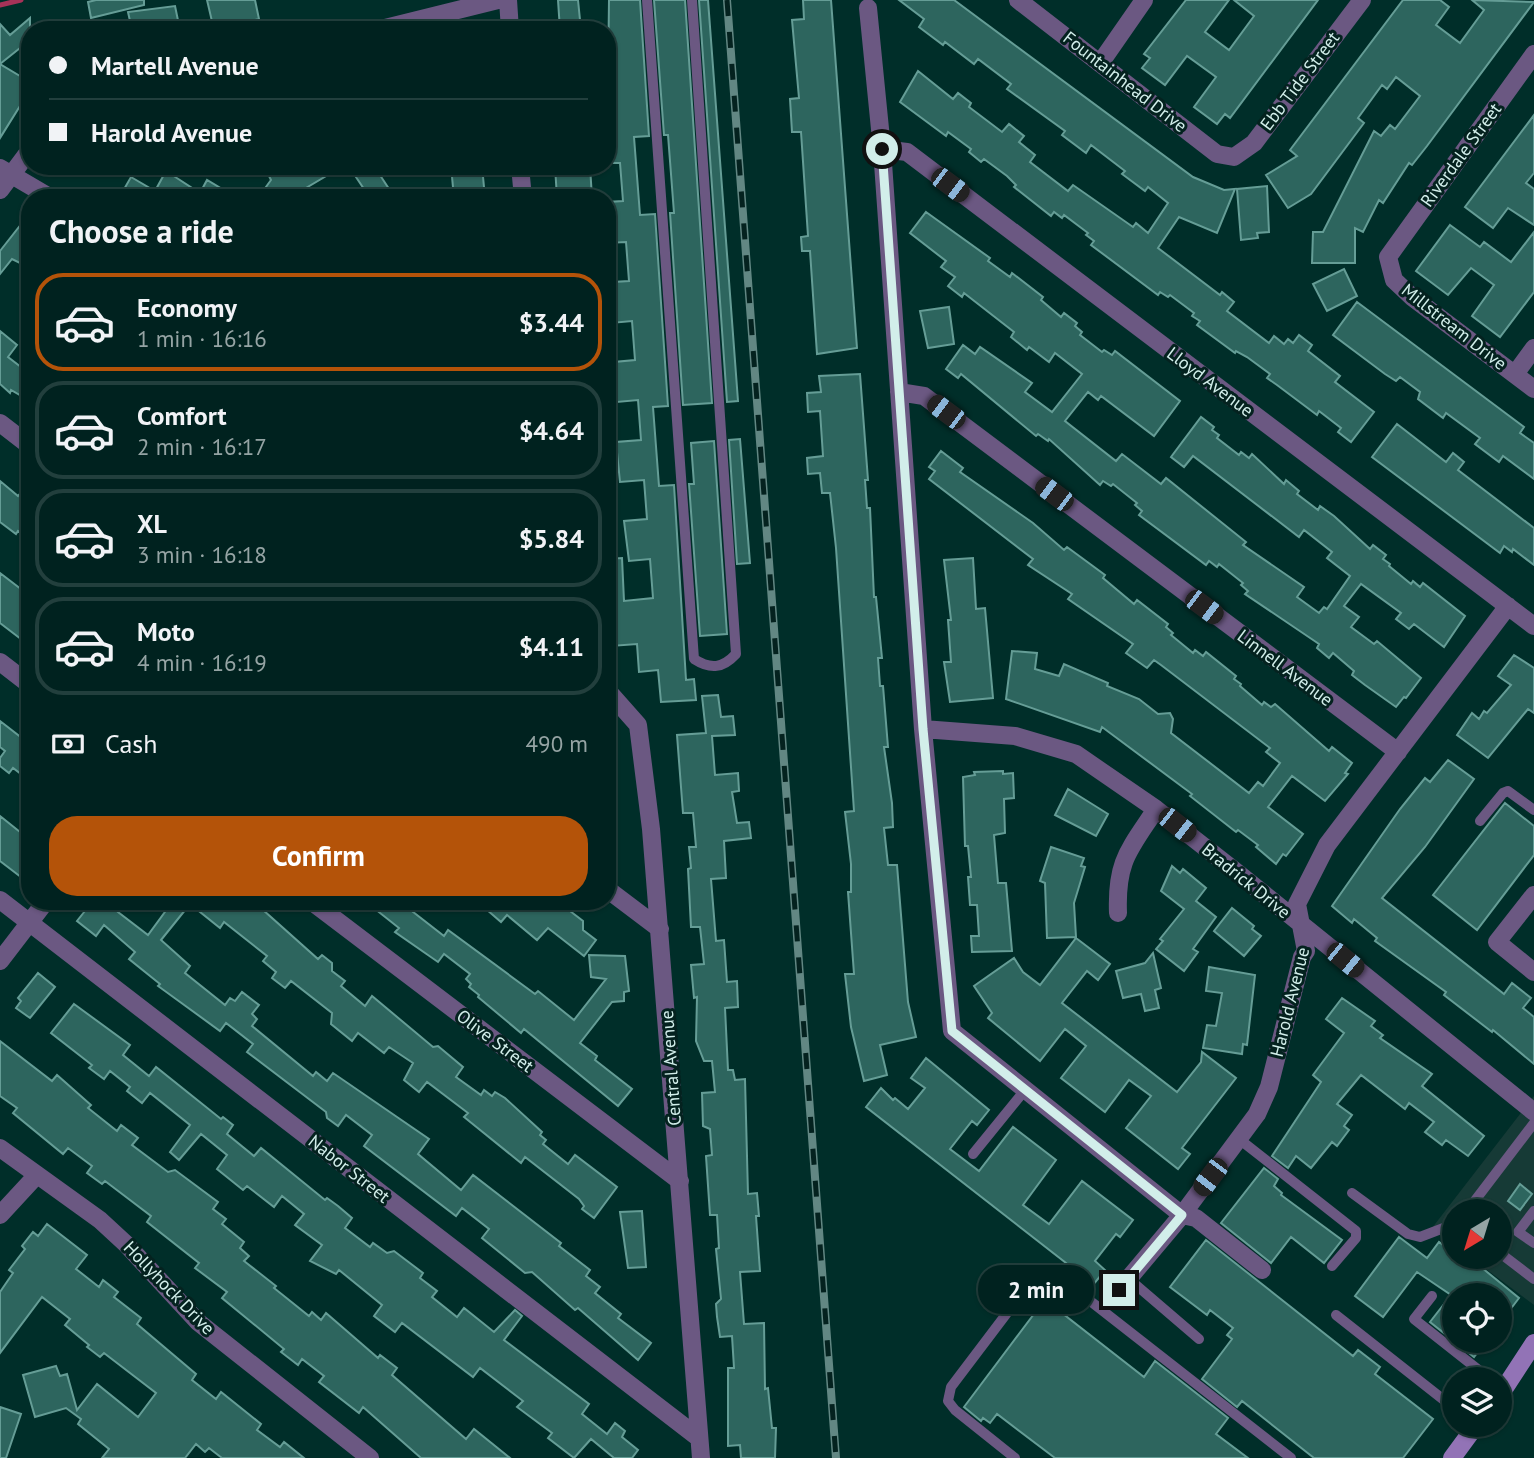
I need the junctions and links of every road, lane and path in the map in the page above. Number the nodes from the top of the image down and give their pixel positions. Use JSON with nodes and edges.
{"nodes":[{"id":1,"x":498,"y":0,"type":"edge"},
{"id":2,"x":508,"y":0,"type":"edge"},
{"id":3,"x":647,"y":0,"type":"edge"},
{"id":4,"x":692,"y":0,"type":"edge"},
{"id":5,"x":1018,"y":0,"type":"edge"},
{"id":6,"x":1144,"y":0,"type":"edge"},
{"id":7,"x":1362,"y":0,"type":"edge"},
{"id":8,"x":868,"y":8,"type":"dead end"},
{"id":9,"x":413,"y":21,"type":"edge"},
{"id":10,"x":509,"y":21,"type":"edge"},
{"id":11,"x":1534,"y":54,"type":"edge"},
{"id":12,"x":1101,"y":62,"type":"junction"},
{"id":13,"x":882,"y":149,"type":"junction"},
{"id":14,"x":1234,"y":157,"type":"joint"},
{"id":15,"x":21,"y":158,"type":"edge"},
{"id":16,"x":5,"y":171,"type":"edge"},
{"id":17,"x":36,"y":189,"type":"edge"},
{"id":18,"x":0,"y":190,"type":"edge"},
{"id":19,"x":1388,"y":257,"type":"joint"},
{"id":20,"x":1534,"y":348,"type":"edge"},
{"id":21,"x":1515,"y":374,"type":"junction"},
{"id":22,"x":1534,"y":389,"type":"edge"},
{"id":23,"x":899,"y":392,"type":"junction"},
{"id":24,"x":0,"y":423,"type":"edge"},
{"id":25,"x":21,"y":439,"type":"edge"},
{"id":26,"x":1508,"y":606,"type":"junction"},
{"id":27,"x":1534,"y":626,"type":"edge"},
{"id":28,"x":0,"y":662,"type":"edge"},
{"id":29,"x":21,"y":678,"type":"edge"},
{"id":30,"x":616,"y":700,"type":"edge"},
{"id":31,"x":923,"y":729,"type":"junction"},
{"id":32,"x":1398,"y":752,"type":"junction"},
{"id":33,"x":1156,"y":809,"type":"junction"},
{"id":34,"x":1534,"y":810,"type":"edge"},
{"id":35,"x":1480,"y":821,"type":"dead end"},
{"id":36,"x":1534,"y":895,"type":"edge"},
{"id":37,"x":616,"y":896,"type":"edge"},
{"id":38,"x":0,"y":900,"type":"edge"},
{"id":39,"x":39,"y":910,"type":"edge"},
{"id":40,"x":323,"y":910,"type":"edge"},
{"id":41,"x":1118,"y":913,"type":"dead end"},
{"id":42,"x":29,"y":923,"type":"junction"},
{"id":43,"x":1304,"y":927,"type":"junction"},
{"id":44,"x":660,"y":929,"type":"junction"},
{"id":45,"x":0,"y":961,"type":"edge"},
{"id":46,"x":1534,"y":972,"type":"edge"},
{"id":47,"x":1025,"y":1090,"type":"junction"},
{"id":48,"x":1534,"y":1112,"type":"edge"},
{"id":49,"x":1534,"y":1123,"type":"edge"},
{"id":50,"x":1239,"y":1139,"type":"junction"},
{"id":51,"x":0,"y":1148,"type":"edge"},
{"id":52,"x":973,"y":1154,"type":"dead end"},
{"id":53,"x":36,"y":1177,"type":"junction"},
{"id":54,"x":680,"y":1181,"type":"junction"},
{"id":55,"x":1352,"y":1193,"type":"dead end"},
{"id":56,"x":1476,"y":1199,"type":"edge"},
{"id":57,"x":1534,"y":1211,"type":"edge"},
{"id":58,"x":0,"y":1215,"type":"edge"},
{"id":59,"x":1182,"y":1215,"type":"junction"},
{"id":60,"x":1442,"y":1229,"type":"edge"},
{"id":61,"x":1534,"y":1244,"type":"edge"},
{"id":62,"x":1512,"y":1263,"type":"edge"},
{"id":63,"x":1332,"y":1266,"type":"dead end"},
{"id":64,"x":1262,"y":1269,"type":"dead end"},
{"id":65,"x":1534,"y":1279,"type":"edge"},
{"id":66,"x":1124,"y":1285,"type":"joint"},
{"id":67,"x":1432,"y":1296,"type":"dead end"},
{"id":68,"x":1336,"y":1315,"type":"dead end"},
{"id":69,"x":1199,"y":1339,"type":"dead end"},
{"id":70,"x":1534,"y":1343,"type":"edge"},
{"id":71,"x":1472,"y":1367,"type":"edge"},
{"id":72,"x":1512,"y":1370,"type":"edge"},
{"id":73,"x":1442,"y":1399,"type":"edge"},
{"id":74,"x":1468,"y":1437,"type":"edge"},
{"id":75,"x":699,"y":1438,"type":"junction"},
{"id":76,"x":370,"y":1458,"type":"edge"},
{"id":77,"x":701,"y":1458,"type":"edge"},
{"id":78,"x":1015,"y":1458,"type":"edge"},
{"id":79,"x":1292,"y":1458,"type":"edge"},
{"id":80,"x":1452,"y":1458,"type":"edge"}],
"edges":[{"from":1,"to":9,"type":"street"},
{"from":2,"to":10,"type":"street"},
{"from":3,"to":4,"type":"lane"},
{"from":5,"to":12,"type":"street","name":"Fountainhead Drive"},
{"from":6,"to":12,"type":"street"},
{"from":7,"to":14,"type":"street","name":"Ebb Tide Street"},
{"from":8,"to":13,"type":"street"},
{"from":11,"to":19,"type":"street","name":"Riverdale Street"},
{"from":12,"to":14,"type":"street","name":"Fountainhead Drive"},
{"from":13,"to":23,"type":"street"},
{"from":13,"to":26,"type":"street","name":"Lloyd Avenue"},
{"from":15,"to":16,"type":"street"},
{"from":16,"to":17,"type":"street"},
{"from":16,"to":18,"type":"street"},
{"from":19,"to":21,"type":"street","name":"Millstream Drive"},
{"from":20,"to":21,"type":"street"},
{"from":21,"to":22,"type":"street","name":"Millstream Drive"},
{"from":23,"to":31,"type":"street"},
{"from":23,"to":32,"type":"street","name":"Linnell Avenue"},
{"from":24,"to":25,"type":"street"},
{"from":26,"to":27,"type":"street","name":"Lloyd Avenue"},
{"from":26,"to":32,"type":"street","name":"Harold Avenue"},
{"from":28,"to":29,"type":"street"},
{"from":30,"to":44,"type":"street","name":"Central Avenue"},
{"from":31,"to":33,"type":"street","name":"Bradrick Drive"},
{"from":31,"to":47,"type":"street"},
{"from":32,"to":43,"type":"street","name":"Harold Avenue"},
{"from":33,"to":41,"type":"street"},
{"from":33,"to":43,"type":"street","name":"Bradrick Drive"},
{"from":34,"to":35,"type":"lane"},
{"from":36,"to":46,"type":"street"},
{"from":37,"to":44,"type":"street"},
{"from":38,"to":42,"type":"street","name":"Nabor Street"},
{"from":39,"to":42,"type":"street"},
{"from":40,"to":54,"type":"street","name":"Olive Street"},
{"from":42,"to":45,"type":"street"},
{"from":42,"to":75,"type":"street","name":"Nabor Street"},
{"from":43,"to":48,"type":"street","name":"Bradrick Drive"},
{"from":43,"to":50,"type":"street","name":"Harold Avenue"},
{"from":44,"to":54,"type":"street","name":"Central Avenue"},
{"from":47,"to":52,"type":"lane"},
{"from":47,"to":59,"type":"street"},
{"from":49,"to":56,"type":"lane"},
{"from":50,"to":59,"type":"street","name":"Harold Avenue"},
{"from":50,"to":63,"type":"lane"},
{"from":51,"to":53,"type":"street","name":"Hollyhock Drive"},
{"from":53,"to":58,"type":"street"},
{"from":53,"to":76,"type":"street","name":"Hollyhock Drive"},
{"from":54,"to":75,"type":"street","name":"Central Avenue"},
{"from":55,"to":60,"type":"lane"},
{"from":57,"to":61,"type":"lane"},
{"from":59,"to":64,"type":"street"},
{"from":59,"to":66,"type":"street","name":"Harold Avenue"},
{"from":62,"to":65,"type":"lane"},
{"from":66,"to":69,"type":"lane"},
{"from":67,"to":71,"type":"lane"},
{"from":68,"to":73,"type":"lane"},
{"from":70,"to":72,"type":"main road"},
{"from":74,"to":80,"type":"main road"},
{"from":75,"to":77,"type":"street","name":"Central Avenue"},
{"from":78,"to":79,"type":"lane"}]}
